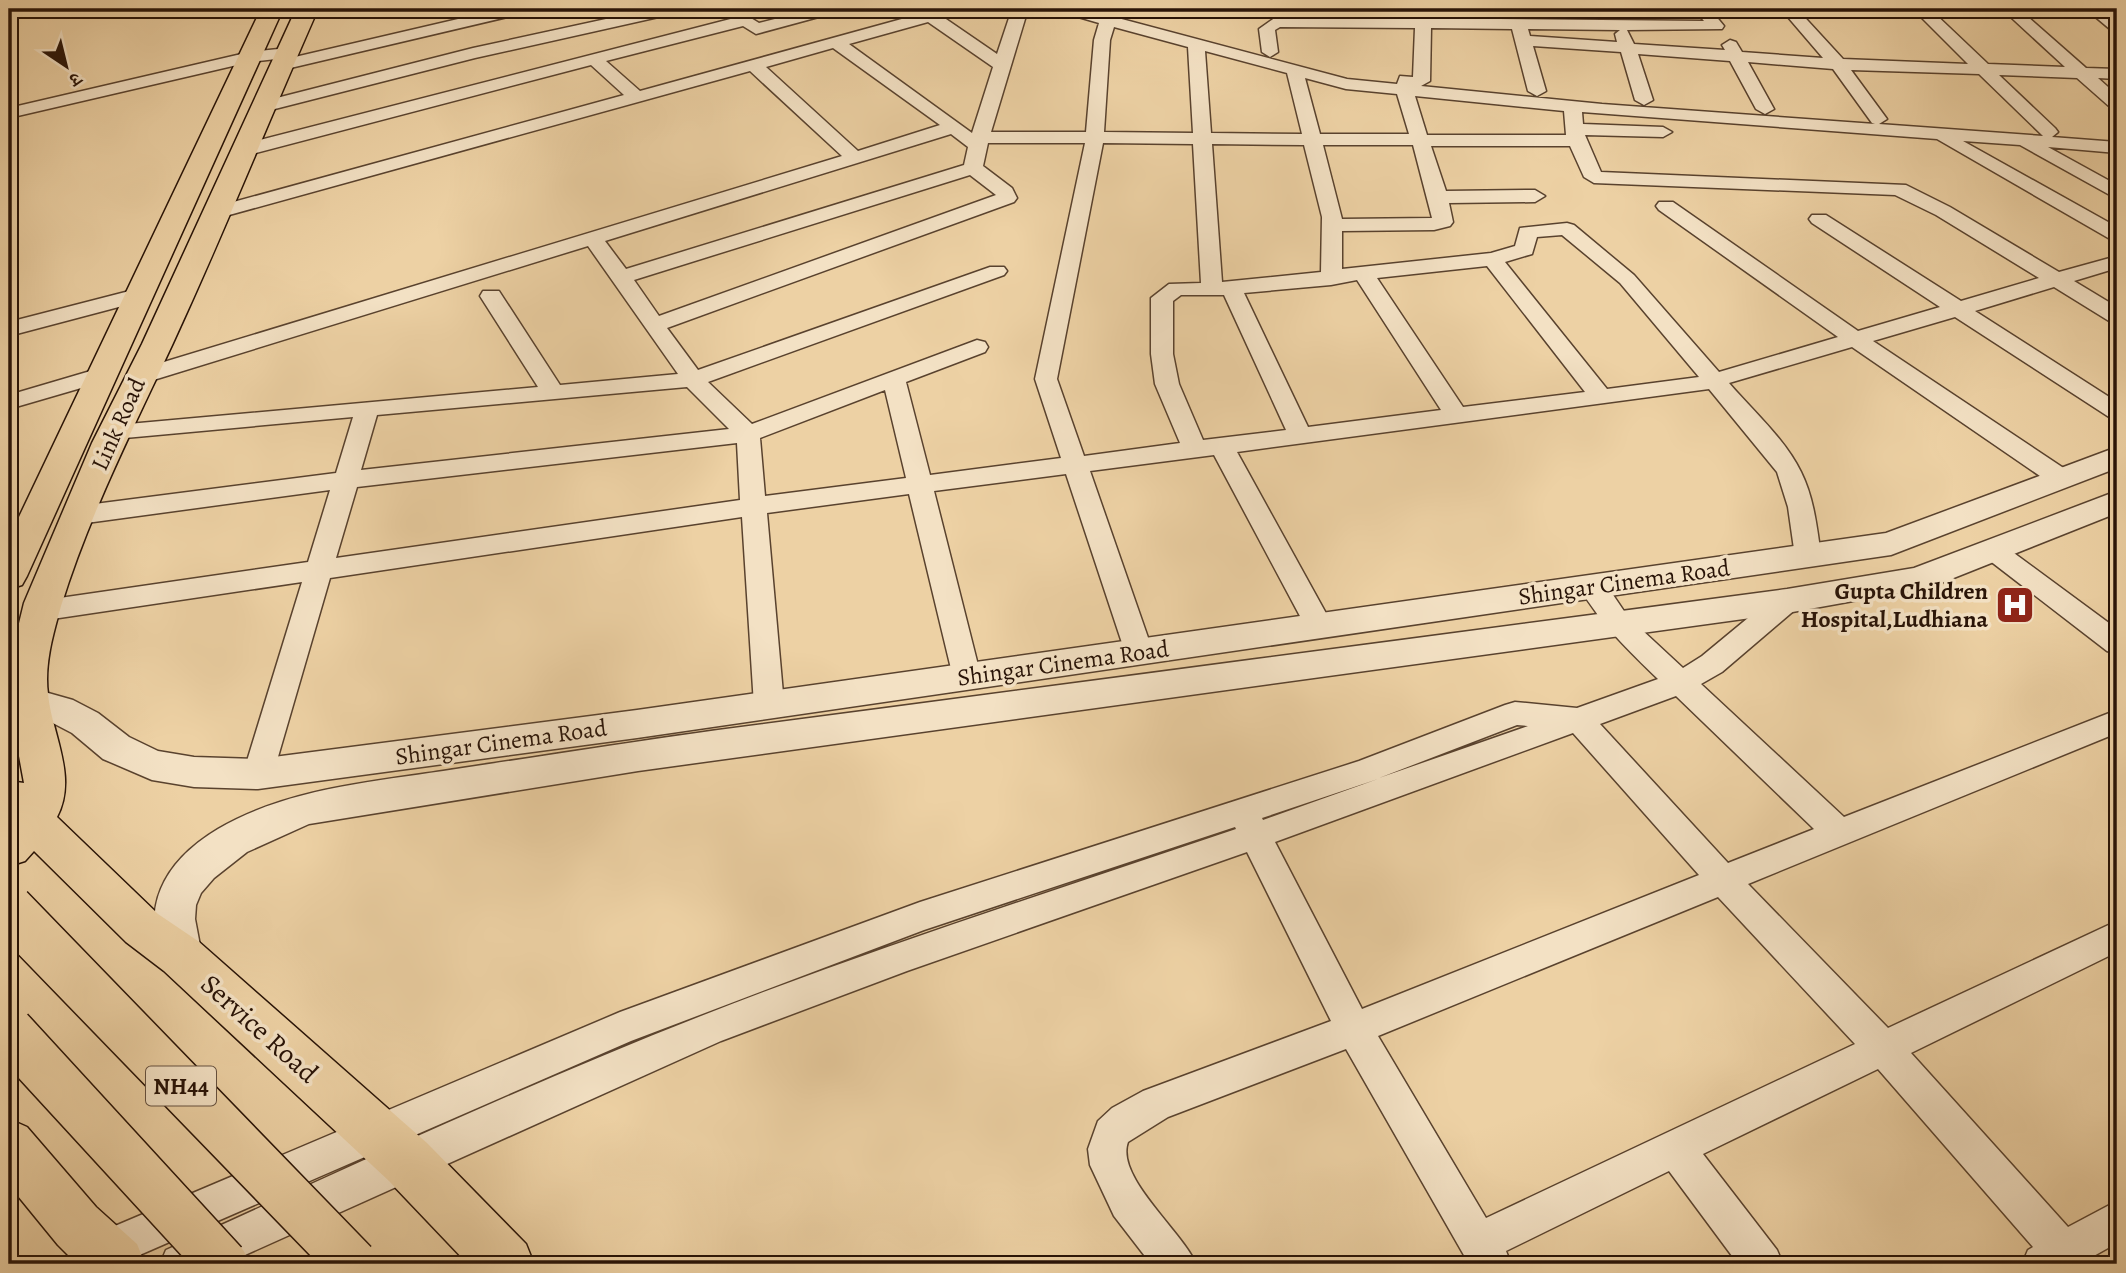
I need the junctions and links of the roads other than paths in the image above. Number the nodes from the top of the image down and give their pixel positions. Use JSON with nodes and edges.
{"nodes":[{"id":1,"x":272,"y":9,"type":"edge"},
{"id":2,"x":307,"y":9,"type":"edge"},
{"id":3,"x":433,"y":9,"type":"edge"},
{"id":4,"x":520,"y":9,"type":"edge"},
{"id":5,"x":671,"y":9,"type":"edge"},
{"id":6,"x":831,"y":9,"type":"edge"},
{"id":7,"x":955,"y":9,"type":"edge"},
{"id":8,"x":1020,"y":9,"type":"edge"},
{"id":9,"x":1067,"y":9,"type":"edge"},
{"id":10,"x":1702,"y":9,"type":"edge"},
{"id":11,"x":1789,"y":9,"type":"edge"},
{"id":12,"x":1921,"y":9,"type":"edge"},
{"id":13,"x":2010,"y":9,"type":"edge"},
{"id":14,"x":2094,"y":9,"type":"edge"},
{"id":15,"x":1117,"y":13,"type":"edge"},
{"id":16,"x":930,"y":16,"type":"junction"},
{"id":17,"x":1389,"y":16,"type":"edge"},
{"id":18,"x":748,"y":19,"type":"edge"},
{"id":19,"x":1423,"y":23,"type":"junction"},
{"id":20,"x":1620,"y":24,"type":"junction"},
{"id":21,"x":446,"y":26,"type":"junction"},
{"id":22,"x":1716,"y":26,"type":"junction"},
{"id":23,"x":2117,"y":27,"type":"edge"},
{"id":24,"x":1521,"y":32,"type":"junction"},
{"id":25,"x":836,"y":42,"type":"junction"},
{"id":26,"x":1196,"y":45,"type":"junction"},
{"id":27,"x":1627,"y":48,"type":"junction"},
{"id":28,"x":1270,"y":51,"type":"junction"},
{"id":29,"x":473,"y":53,"type":"junction"},
{"id":30,"x":784,"y":56,"type":"junction"},
{"id":31,"x":250,"y":57,"type":"junction"},
{"id":32,"x":1738,"y":57,"type":"junction"},
{"id":33,"x":285,"y":59,"type":"junction"},
{"id":34,"x":595,"y":61,"type":"junction"},
{"id":35,"x":1838,"y":64,"type":"junction"},
{"id":36,"x":754,"y":65,"type":"junction"},
{"id":37,"x":1002,"y":65,"type":"junction"},
{"id":38,"x":1985,"y":70,"type":"junction"},
{"id":39,"x":1295,"y":72,"type":"junction"},
{"id":40,"x":2083,"y":73,"type":"junction"},
{"id":41,"x":2117,"y":74,"type":"edge"},
{"id":42,"x":1408,"y":85,"type":"junction"},
{"id":43,"x":1536,"y":91,"type":"junction"},
{"id":44,"x":637,"y":97,"type":"junction"},
{"id":45,"x":1644,"y":100,"type":"junction"},
{"id":46,"x":2117,"y":104,"type":"edge"},
{"id":47,"x":263,"y":107,"type":"junction"},
{"id":48,"x":1573,"y":107,"type":"junction"},
{"id":49,"x":1765,"y":109,"type":"junction"},
{"id":50,"x":9,"y":113,"type":"edge"},
{"id":51,"x":1878,"y":119,"type":"junction"},
{"id":52,"x":954,"y":128,"type":"junction"},
{"id":53,"x":1902,"y":132,"type":"junction"},
{"id":54,"x":2049,"y":132,"type":"junction"},
{"id":55,"x":1938,"y":134,"type":"junction"},
{"id":56,"x":2010,"y":134,"type":"junction"},
{"id":57,"x":1576,"y":135,"type":"junction"},
{"id":58,"x":1095,"y":137,"type":"junction"},
{"id":59,"x":2117,"y":137,"type":"edge"},
{"id":60,"x":1201,"y":138,"type":"junction"},
{"id":61,"x":1311,"y":139,"type":"junction"},
{"id":62,"x":1419,"y":140,"type":"junction"},
{"id":63,"x":979,"y":141,"type":"junction"},
{"id":64,"x":2117,"y":147,"type":"edge"},
{"id":65,"x":244,"y":150,"type":"junction"},
{"id":66,"x":854,"y":158,"type":"junction"},
{"id":67,"x":973,"y":168,"type":"junction"},
{"id":68,"x":2117,"y":193,"type":"edge"},
{"id":69,"x":1438,"y":197,"type":"junction"},
{"id":70,"x":1535,"y":197,"type":"dead end"},
{"id":71,"x":1666,"y":206,"type":"dead end"},
{"id":72,"x":215,"y":214,"type":"junction"},
{"id":73,"x":1819,"y":219,"type":"dead end"},
{"id":74,"x":1332,"y":225,"type":"junction"},
{"id":75,"x":2117,"y":235,"type":"edge"},
{"id":76,"x":592,"y":237,"type":"junction"},
{"id":77,"x":1492,"y":259,"type":"junction"},
{"id":78,"x":2117,"y":262,"type":"edge"},
{"id":79,"x":997,"y":271,"type":"dead end"},
{"id":80,"x":1364,"y":275,"type":"junction"},
{"id":81,"x":621,"y":278,"type":"junction"},
{"id":82,"x":1331,"y":279,"type":"junction"},
{"id":83,"x":2056,"y":281,"type":"junction"},
{"id":84,"x":1222,"y":289,"type":"junction"},
{"id":85,"x":141,"y":294,"type":"junction"},
{"id":86,"x":491,"y":296,"type":"dead end"},
{"id":87,"x":1959,"y":309,"type":"junction"},
{"id":88,"x":2117,"y":316,"type":"edge"},
{"id":89,"x":654,"y":325,"type":"junction"},
{"id":90,"x":9,"y":329,"type":"edge"},
{"id":91,"x":1855,"y":339,"type":"junction"},
{"id":92,"x":977,"y":347,"type":"dead end"},
{"id":93,"x":121,"y":376,"type":"junction"},
{"id":94,"x":692,"y":380,"type":"junction"},
{"id":95,"x":894,"y":380,"type":"junction"},
{"id":96,"x":1715,"y":380,"type":"junction"},
{"id":97,"x":553,"y":393,"type":"junction"},
{"id":98,"x":1601,"y":397,"type":"junction"},
{"id":99,"x":9,"y":402,"type":"edge"},
{"id":100,"x":367,"y":410,"type":"junction"},
{"id":101,"x":2117,"y":412,"type":"edge"},
{"id":102,"x":1457,"y":417,"type":"junction"},
{"id":103,"x":114,"y":431,"type":"junction"},
{"id":104,"x":748,"y":434,"type":"junction"},
{"id":105,"x":1301,"y":437,"type":"junction"},
{"id":106,"x":1222,"y":447,"type":"junction"},
{"id":107,"x":1195,"y":451,"type":"junction"},
{"id":108,"x":2117,"y":457,"type":"edge"},
{"id":109,"x":1075,"y":466,"type":"junction"},
{"id":110,"x":2062,"y":478,"type":"junction"},
{"id":111,"x":346,"y":480,"type":"junction"},
{"id":112,"x":918,"y":485,"type":"junction"},
{"id":113,"x":755,"y":505,"type":"junction"},
{"id":114,"x":2114,"y":505,"type":"edge"},
{"id":115,"x":79,"y":515,"type":"junction"},
{"id":116,"x":1994,"y":551,"type":"junction"},
{"id":117,"x":1808,"y":556,"type":"junction"},
{"id":118,"x":320,"y":569,"type":"junction"},
{"id":119,"x":9,"y":576,"type":"edge"},
{"id":120,"x":1593,"y":587,"type":"junction"},
{"id":121,"x":1787,"y":601,"type":"junction"},
{"id":122,"x":39,"y":611,"type":"junction"},
{"id":123,"x":1618,"y":624,"type":"junction"},
{"id":124,"x":1319,"y":626,"type":"junction"},
{"id":125,"x":2117,"y":644,"type":"edge"},
{"id":126,"x":1139,"y":652,"type":"junction"},
{"id":127,"x":967,"y":677,"type":"junction"},
{"id":128,"x":1680,"y":683,"type":"junction"},
{"id":129,"x":18,"y":701,"type":"edge"},
{"id":130,"x":769,"y":705,"type":"junction"},
{"id":131,"x":1578,"y":720,"type":"junction"},
{"id":132,"x":2117,"y":721,"type":"edge"},
{"id":133,"x":258,"y":775,"type":"junction"},
{"id":134,"x":17,"y":823,"type":"edge"},
{"id":135,"x":1249,"y":824,"type":"junction"},
{"id":136,"x":1839,"y":833,"type":"junction"},
{"id":137,"x":1724,"y":881,"type":"junction"},
{"id":138,"x":9,"y":909,"type":"edge"},
{"id":139,"x":2117,"y":936,"type":"edge"},
{"id":140,"x":180,"y":956,"type":"junction"},
{"id":141,"x":1354,"y":1029,"type":"junction"},
{"id":142,"x":9,"y":1031,"type":"edge"},
{"id":143,"x":1882,"y":1047,"type":"junction"},
{"id":144,"x":9,"y":1145,"type":"edge"},
{"id":145,"x":392,"y":1147,"type":"junction"},
{"id":146,"x":1674,"y":1147,"type":"junction"},
{"id":147,"x":2117,"y":1221,"type":"edge"},
{"id":148,"x":1485,"y":1254,"type":"edge"},
{"id":149,"x":103,"y":1260,"type":"edge"},
{"id":150,"x":2060,"y":1260,"type":"edge"},
{"id":151,"x":180,"y":1264,"type":"edge"},
{"id":152,"x":223,"y":1264,"type":"edge"},
{"id":153,"x":353,"y":1264,"type":"edge"},
{"id":154,"x":506,"y":1264,"type":"edge"},
{"id":155,"x":1177,"y":1264,"type":"edge"},
{"id":156,"x":1763,"y":1264,"type":"edge"}],
"edges":[{"from":1,"to":31,"type":"main road","name":"Link Road"},
{"from":2,"to":33,"type":"main road","name":"Link Road"},
{"from":3,"to":21,"type":"street"},
{"from":4,"to":21,"type":"street"},
{"from":5,"to":29,"type":"street"},
{"from":6,"to":18,"type":"street"},
{"from":7,"to":16,"type":"street"},
{"from":8,"to":37,"type":"street"},
{"from":9,"to":15,"type":"street"},
{"from":10,"to":22,"type":"street"},
{"from":11,"to":35,"type":"street"},
{"from":12,"to":38,"type":"street"},
{"from":13,"to":40,"type":"street"},
{"from":14,"to":23,"type":"street"},
{"from":15,"to":26,"type":"street"},
{"from":15,"to":28,"type":"street"},
{"from":15,"to":58,"type":"street"},
{"from":16,"to":25,"type":"street"},
{"from":16,"to":37,"type":"street"},
{"from":17,"to":19,"type":"street"},
{"from":17,"to":28,"type":"street"},
{"from":18,"to":30,"type":"street"},
{"from":18,"to":34,"type":"street"},
{"from":19,"to":24,"type":"street"},
{"from":19,"to":42,"type":"street"},
{"from":20,"to":22,"type":"street"},
{"from":20,"to":24,"type":"street"},
{"from":20,"to":27,"type":"street"},
{"from":21,"to":29,"type":"street"},
{"from":21,"to":33,"type":"street"},
{"from":22,"to":32,"type":"street"},
{"from":24,"to":27,"type":"street"},
{"from":24,"to":43,"type":"street"},
{"from":25,"to":30,"type":"street"},
{"from":25,"to":52,"type":"street"},
{"from":26,"to":39,"type":"street"},
{"from":26,"to":60,"type":"street"},
{"from":27,"to":32,"type":"street"},
{"from":27,"to":45,"type":"street"},
{"from":28,"to":42,"type":"street"},
{"from":29,"to":47,"type":"street"},
{"from":30,"to":36,"type":"street"},
{"from":31,"to":33,"type":"street"},
{"from":31,"to":50,"type":"street"},
{"from":31,"to":85,"type":"main road","name":"Link Road"},
{"from":32,"to":35,"type":"street"},
{"from":32,"to":49,"type":"street"},
{"from":33,"to":47,"type":"main road","name":"Link Road"},
{"from":34,"to":44,"type":"street"},
{"from":34,"to":65,"type":"street"},
{"from":35,"to":38,"type":"street"},
{"from":35,"to":51,"type":"street"},
{"from":36,"to":44,"type":"street"},
{"from":36,"to":66,"type":"street"},
{"from":37,"to":63,"type":"street"},
{"from":38,"to":40,"type":"street"},
{"from":38,"to":54,"type":"street"},
{"from":39,"to":42,"type":"street"},
{"from":39,"to":61,"type":"street"},
{"from":40,"to":41,"type":"street"},
{"from":40,"to":46,"type":"street"},
{"from":42,"to":43,"type":"street"},
{"from":42,"to":48,"type":"street"},
{"from":42,"to":62,"type":"street"},
{"from":43,"to":45,"type":"street"},
{"from":44,"to":72,"type":"street"},
{"from":45,"to":49,"type":"street"},
{"from":47,"to":65,"type":"main road","name":"Link Road"},
{"from":48,"to":53,"type":"street"},
{"from":48,"to":57,"type":"street"},
{"from":49,"to":51,"type":"street"},
{"from":51,"to":56,"type":"street"},
{"from":52,"to":63,"type":"street"},
{"from":52,"to":66,"type":"street"},
{"from":53,"to":55,"type":"street"},
{"from":53,"to":57,"type":"street"},
{"from":54,"to":56,"type":"street"},
{"from":54,"to":59,"type":"street"},
{"from":55,"to":56,"type":"street"},
{"from":55,"to":75,"type":"street"},
{"from":56,"to":64,"type":"street"},
{"from":56,"to":68,"type":"street"},
{"from":57,"to":62,"type":"street"},
{"from":57,"to":83,"type":"street"},
{"from":58,"to":60,"type":"street"},
{"from":58,"to":63,"type":"street"},
{"from":58,"to":109,"type":"street"},
{"from":60,"to":61,"type":"street"},
{"from":60,"to":84,"type":"street"},
{"from":61,"to":62,"type":"street"},
{"from":61,"to":74,"type":"street"},
{"from":62,"to":69,"type":"street"},
{"from":63,"to":67,"type":"street"},
{"from":65,"to":72,"type":"main road","name":"Link Road"},
{"from":66,"to":76,"type":"street"},
{"from":67,"to":81,"type":"street"},
{"from":67,"to":89,"type":"street"},
{"from":69,"to":70,"type":"street"},
{"from":69,"to":74,"type":"street"},
{"from":71,"to":91,"type":"street"},
{"from":72,"to":93,"type":"main road","name":"Link Road"},
{"from":73,"to":87,"type":"street"},
{"from":74,"to":82,"type":"street"},
{"from":76,"to":81,"type":"street"},
{"from":76,"to":93,"type":"street"},
{"from":77,"to":80,"type":"street"},
{"from":77,"to":96,"type":"street"},
{"from":77,"to":98,"type":"street"},
{"from":78,"to":83,"type":"street"},
{"from":79,"to":94,"type":"street"},
{"from":80,"to":82,"type":"street"},
{"from":80,"to":102,"type":"street"},
{"from":81,"to":89,"type":"street"},
{"from":82,"to":84,"type":"street"},
{"from":83,"to":87,"type":"street"},
{"from":83,"to":88,"type":"street"},
{"from":84,"to":105,"type":"street"},
{"from":84,"to":107,"type":"street"},
{"from":85,"to":90,"type":"street"},
{"from":85,"to":93,"type":"main road","name":"Link Road"},
{"from":86,"to":97,"type":"street"},
{"from":87,"to":91,"type":"street"},
{"from":87,"to":101,"type":"street"},
{"from":89,"to":94,"type":"street"},
{"from":91,"to":96,"type":"street"},
{"from":91,"to":110,"type":"street"},
{"from":92,"to":95,"type":"street"},
{"from":93,"to":99,"type":"street"},
{"from":93,"to":103,"type":"main road","name":"Link Road"},
{"from":93,"to":119,"type":"main road","name":"Link Road"},
{"from":94,"to":97,"type":"street"},
{"from":94,"to":104,"type":"street"},
{"from":95,"to":104,"type":"street"},
{"from":95,"to":112,"type":"street"},
{"from":96,"to":98,"type":"street"},
{"from":96,"to":117,"type":"street"},
{"from":97,"to":100,"type":"street"},
{"from":98,"to":102,"type":"street"},
{"from":100,"to":103,"type":"street"},
{"from":100,"to":111,"type":"street"},
{"from":102,"to":105,"type":"street"},
{"from":103,"to":115,"type":"main road","name":"Link Road"},
{"from":104,"to":111,"type":"street"},
{"from":104,"to":113,"type":"street"},
{"from":105,"to":106,"type":"street"},
{"from":106,"to":107,"type":"street"},
{"from":106,"to":124,"type":"street"},
{"from":107,"to":109,"type":"street"},
{"from":108,"to":110,"type":"street","name":"Shingar Cinema Road"},
{"from":109,"to":112,"type":"street"},
{"from":109,"to":126,"type":"street"},
{"from":110,"to":117,"type":"street","name":"Shingar Cinema Road"},
{"from":111,"to":115,"type":"street"},
{"from":111,"to":118,"type":"street"},
{"from":112,"to":113,"type":"street"},
{"from":112,"to":127,"type":"street"},
{"from":113,"to":118,"type":"street"},
{"from":113,"to":130,"type":"street"},
{"from":114,"to":116,"type":"street","name":"Shingar Cinema Road"},
{"from":115,"to":122,"type":"main road","name":"Link Road"},
{"from":116,"to":121,"type":"street","name":"Shingar Cinema Road"},
{"from":116,"to":125,"type":"street"},
{"from":117,"to":120,"type":"street","name":"Shingar Cinema Road"},
{"from":118,"to":122,"type":"street"},
{"from":118,"to":133,"type":"street"},
{"from":120,"to":123,"type":"street"},
{"from":120,"to":124,"type":"street","name":"Shingar Cinema Road"},
{"from":121,"to":123,"type":"street","name":"Shingar Cinema Road"},
{"from":121,"to":128,"type":"street"},
{"from":122,"to":129,"type":"main road","name":"Link Road"},
{"from":123,"to":128,"type":"street"},
{"from":123,"to":140,"type":"street","name":"Shingar Cinema Road"},
{"from":124,"to":126,"type":"street","name":"Shingar Cinema Road"},
{"from":126,"to":127,"type":"street","name":"Shingar Cinema Road"},
{"from":127,"to":130,"type":"street","name":"Shingar Cinema Road"},
{"from":128,"to":131,"type":"street"},
{"from":128,"to":136,"type":"street"},
{"from":129,"to":133,"type":"street","name":"Shingar Cinema Road"},
{"from":129,"to":134,"type":"main road","name":"Link Road"},
{"from":130,"to":133,"type":"street","name":"Shingar Cinema Road"},
{"from":131,"to":135,"type":"street"},
{"from":131,"to":137,"type":"street"},
{"from":132,"to":136,"type":"street"},
{"from":134,"to":140,"type":"main road","name":"Service Road"},
{"from":135,"to":141,"type":"street"},
{"from":135,"to":145,"type":"street"},
{"from":136,"to":137,"type":"street"},
{"from":137,"to":141,"type":"street"},
{"from":137,"to":143,"type":"street"},
{"from":138,"to":153,"type":"main road","number":"NH44","bridge":true},
{"from":139,"to":143,"type":"street"},
{"from":140,"to":145,"type":"main road","name":"Service Road"},
{"from":141,"to":148,"type":"street"},
{"from":141,"to":155,"type":"street"},
{"from":142,"to":152,"type":"main road","bridge":true},
{"from":143,"to":146,"type":"street"},
{"from":143,"to":150,"type":"street"},
{"from":144,"to":149,"type":"main road"},
{"from":145,"to":149,"type":"street"},
{"from":145,"to":151,"type":"street"},
{"from":145,"to":154,"type":"main road","name":"Service Road"},
{"from":146,"to":148,"type":"street"},
{"from":146,"to":156,"type":"street"},
{"from":147,"to":150,"type":"street"}]}
